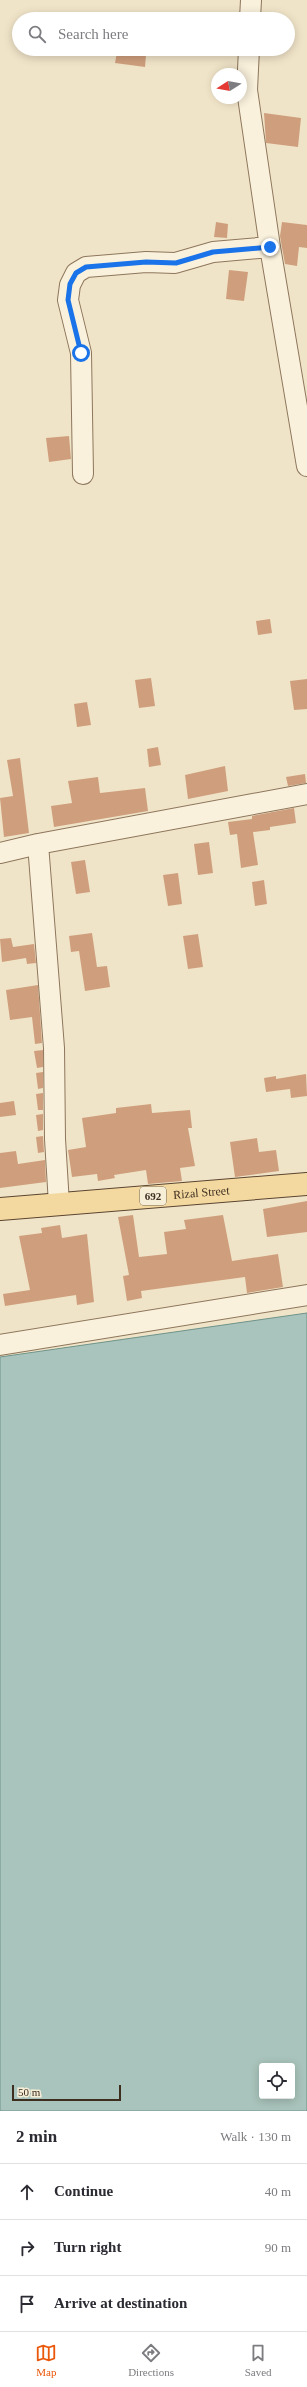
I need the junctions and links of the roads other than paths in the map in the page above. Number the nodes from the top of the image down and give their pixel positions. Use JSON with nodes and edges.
{"nodes":[{"id":1,"x":251,"y":0,"type":"edge"},
{"id":2,"x":250,"y":12,"type":"edge"},
{"id":3,"x":249,"y":56,"type":"edge"},
{"id":4,"x":270,"y":247,"type":"junction"},
{"id":5,"x":307,"y":466,"type":"edge"},
{"id":6,"x":84,"y":474,"type":"dead end"},
{"id":7,"x":307,"y":794,"type":"edge"},
{"id":8,"x":38,"y":844,"type":"junction"},
{"id":9,"x":0,"y":853,"type":"edge"},
{"id":10,"x":307,"y":1184,"type":"edge"},
{"id":11,"x":59,"y":1204,"type":"junction"},
{"id":12,"x":0,"y":1209,"type":"edge"},
{"id":13,"x":307,"y":1294,"type":"edge"},
{"id":14,"x":0,"y":1345,"type":"edge"}],
"edges":[{"from":1,"to":2,"type":"street"},
{"from":3,"to":4,"type":"street"},
{"from":4,"to":5,"type":"street"},
{"from":4,"to":6,"type":"street"},
{"from":7,"to":8,"type":"street"},
{"from":8,"to":9,"type":"street"},
{"from":8,"to":11,"type":"street"},
{"from":10,"to":11,"type":"main road","name":"Rizal Street","number":"692"},
{"from":11,"to":12,"type":"main road","name":"Rizal Street","number":"692"},
{"from":13,"to":14,"type":"street"}]}
